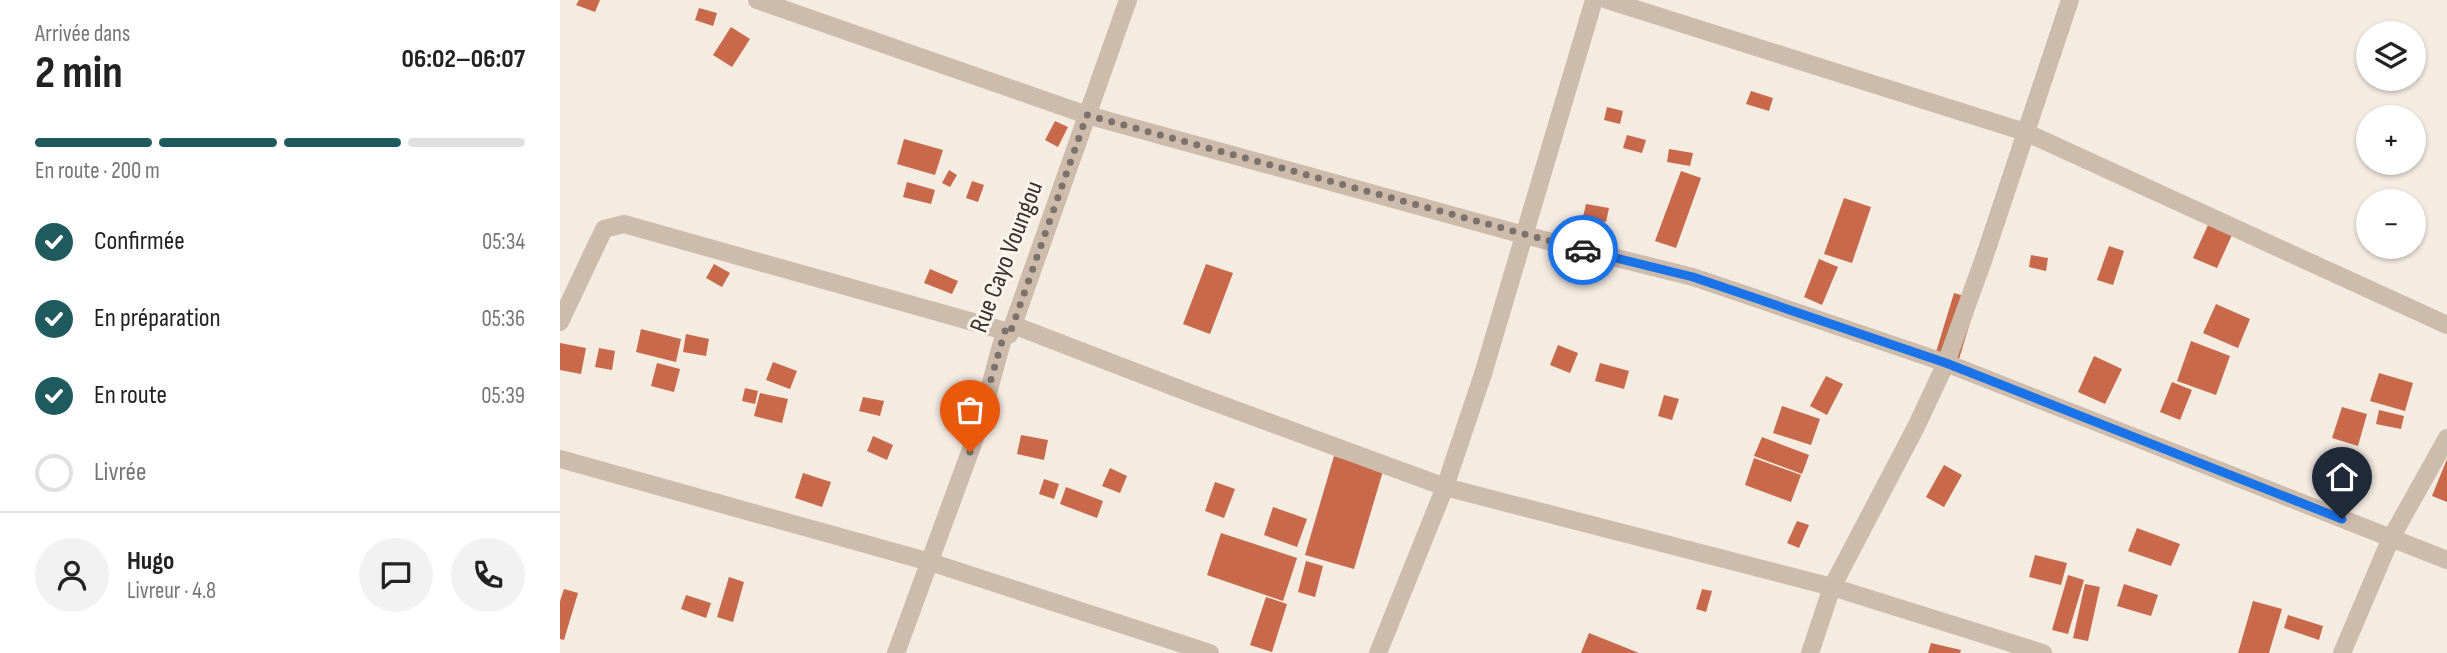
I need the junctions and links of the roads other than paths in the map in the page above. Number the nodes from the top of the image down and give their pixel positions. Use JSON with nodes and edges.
{"nodes":[{"id":1,"x":757,"y":0,"type":"edge"},
{"id":2,"x":1128,"y":0,"type":"edge"},
{"id":3,"x":1594,"y":0,"type":"edge"},
{"id":4,"x":1607,"y":0,"type":"edge"},
{"id":5,"x":2070,"y":0,"type":"edge"},
{"id":6,"x":1087,"y":115,"type":"junction"},
{"id":7,"x":2025,"y":132,"type":"junction"},
{"id":8,"x":1524,"y":235,"type":"junction"},
{"id":9,"x":560,"y":321,"type":"edge"},
{"id":10,"x":2447,"y":325,"type":"edge"},
{"id":11,"x":1009,"y":328,"type":"junction"},
{"id":12,"x":1946,"y":363,"type":"junction"},
{"id":13,"x":2447,"y":438,"type":"edge"},
{"id":14,"x":560,"y":459,"type":"edge"},
{"id":15,"x":1445,"y":487,"type":"junction"},
{"id":16,"x":2391,"y":538,"type":"junction"},
{"id":17,"x":2447,"y":560,"type":"edge"},
{"id":18,"x":930,"y":562,"type":"junction"},
{"id":19,"x":1832,"y":587,"type":"junction"},
{"id":20,"x":897,"y":653,"type":"edge"},
{"id":21,"x":1210,"y":653,"type":"edge"},
{"id":22,"x":1378,"y":653,"type":"edge"},
{"id":23,"x":1810,"y":653,"type":"edge"},
{"id":24,"x":2043,"y":653,"type":"edge"},
{"id":25,"x":2342,"y":653,"type":"edge"}],
"edges":[{"from":1,"to":6,"type":"street"},
{"from":2,"to":6,"type":"street","name":"Rue Cayo Voungou"},
{"from":3,"to":8,"type":"street"},
{"from":4,"to":7,"type":"street"},
{"from":5,"to":7,"type":"street"},
{"from":6,"to":8,"type":"street"},
{"from":6,"to":11,"type":"street","name":"Rue Cayo Voungou"},
{"from":7,"to":10,"type":"street"},
{"from":7,"to":12,"type":"street"},
{"from":8,"to":12,"type":"street"},
{"from":8,"to":15,"type":"street"},
{"from":9,"to":11,"type":"street"},
{"from":11,"to":15,"type":"street"},
{"from":11,"to":18,"type":"street","name":"Rue Cayo Voungou"},
{"from":12,"to":16,"type":"street"},
{"from":12,"to":19,"type":"street"},
{"from":13,"to":16,"type":"street"},
{"from":14,"to":18,"type":"street"},
{"from":15,"to":19,"type":"street"},
{"from":15,"to":22,"type":"street"},
{"from":16,"to":17,"type":"street"},
{"from":16,"to":25,"type":"street"},
{"from":18,"to":20,"type":"street","name":"Rue Cayo Voungou"},
{"from":18,"to":21,"type":"street"},
{"from":19,"to":23,"type":"street"},
{"from":19,"to":24,"type":"street"}]}
